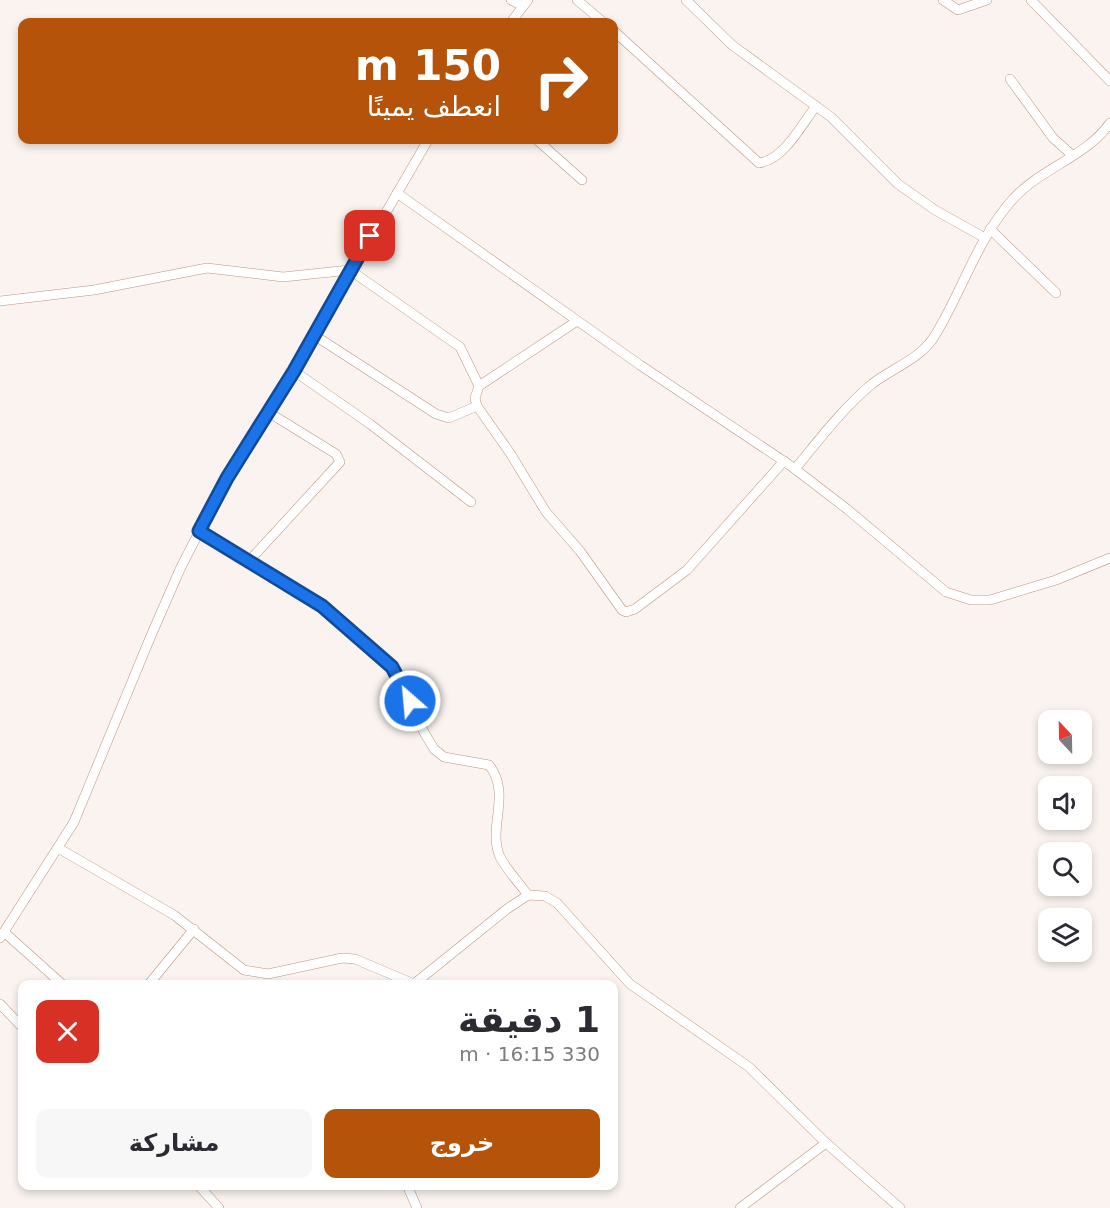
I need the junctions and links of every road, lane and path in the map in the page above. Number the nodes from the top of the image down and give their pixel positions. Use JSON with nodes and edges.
{"nodes":[{"id":1,"x":512,"y":0,"type":"edge"},
{"id":2,"x":577,"y":0,"type":"edge"},
{"id":3,"x":686,"y":0,"type":"edge"},
{"id":4,"x":943,"y":0,"type":"edge"},
{"id":5,"x":987,"y":0,"type":"edge"},
{"id":6,"x":1034,"y":1,"type":"edge"},
{"id":7,"x":525,"y":3,"type":"edge"},
{"id":8,"x":514,"y":18,"type":"edge"},
{"id":9,"x":598,"y":18,"type":"edge"},
{"id":10,"x":618,"y":35,"type":"edge"},
{"id":11,"x":1010,"y":79,"type":"dead end"},
{"id":12,"x":1110,"y":81,"type":"edge"},
{"id":13,"x":816,"y":106,"type":"junction"},
{"id":14,"x":1110,"y":123,"type":"edge"},
{"id":15,"x":426,"y":144,"type":"edge"},
{"id":16,"x":542,"y":144,"type":"edge"},
{"id":17,"x":1072,"y":155,"type":"junction"},
{"id":18,"x":582,"y":180,"type":"dead end"},
{"id":19,"x":396,"y":193,"type":"junction"},
{"id":20,"x":990,"y":229,"type":"junction"},
{"id":21,"x":985,"y":238,"type":"junction"},
{"id":22,"x":350,"y":270,"type":"junction"},
{"id":23,"x":1056,"y":293,"type":"dead end"},
{"id":24,"x":0,"y":301,"type":"edge"},
{"id":25,"x":577,"y":321,"type":"junction"},
{"id":26,"x":314,"y":335,"type":"junction"},
{"id":27,"x":294,"y":371,"type":"junction"},
{"id":28,"x":479,"y":386,"type":"junction"},
{"id":29,"x":477,"y":406,"type":"junction"},
{"id":30,"x":268,"y":412,"type":"junction"},
{"id":31,"x":784,"y":461,"type":"junction"},
{"id":32,"x":795,"y":469,"type":"junction"},
{"id":33,"x":471,"y":502,"type":"dead end"},
{"id":34,"x":199,"y":531,"type":"junction"},
{"id":35,"x":1110,"y":558,"type":"edge"},
{"id":36,"x":250,"y":560,"type":"junction"},
{"id":37,"x":58,"y":848,"type":"junction"},
{"id":38,"x":528,"y":895,"type":"junction"},
{"id":39,"x":194,"y":929,"type":"junction"},
{"id":40,"x":2,"y":935,"type":"edge"},
{"id":41,"x":57,"y":980,"type":"edge"},
{"id":42,"x":152,"y":980,"type":"edge"},
{"id":43,"x":405,"y":980,"type":"edge"},
{"id":44,"x":419,"y":980,"type":"edge"},
{"id":45,"x":0,"y":1004,"type":"edge"},
{"id":46,"x":18,"y":1023,"type":"edge"},
{"id":47,"x":826,"y":1143,"type":"junction"},
{"id":48,"x":203,"y":1190,"type":"edge"},
{"id":49,"x":409,"y":1190,"type":"edge"},
{"id":50,"x":219,"y":1208,"type":"edge"},
{"id":51,"x":417,"y":1208,"type":"edge"},
{"id":52,"x":740,"y":1208,"type":"edge"},
{"id":53,"x":900,"y":1208,"type":"edge"}],
"edges":[{"from":1,"to":7,"type":"street"},
{"from":2,"to":9,"type":"street"},
{"from":3,"to":13,"type":"street"},
{"from":4,"to":5,"type":"street"},
{"from":6,"to":12,"type":"street"},
{"from":7,"to":8,"type":"street"},
{"from":10,"to":13,"type":"street"},
{"from":11,"to":17,"type":"street"},
{"from":13,"to":21,"type":"street"},
{"from":14,"to":17,"type":"street"},
{"from":15,"to":19,"type":"street"},
{"from":16,"to":18,"type":"street"},
{"from":17,"to":20,"type":"street"},
{"from":19,"to":22,"type":"street"},
{"from":19,"to":25,"type":"street"},
{"from":20,"to":21,"type":"street"},
{"from":20,"to":23,"type":"street"},
{"from":21,"to":32,"type":"street"},
{"from":22,"to":24,"type":"street"},
{"from":22,"to":26,"type":"street"},
{"from":22,"to":28,"type":"street"},
{"from":25,"to":28,"type":"street"},
{"from":25,"to":31,"type":"street"},
{"from":26,"to":27,"type":"street"},
{"from":26,"to":29,"type":"street"},
{"from":27,"to":30,"type":"street"},
{"from":27,"to":33,"type":"street"},
{"from":28,"to":29,"type":"street"},
{"from":29,"to":31,"type":"street"},
{"from":30,"to":34,"type":"street"},
{"from":30,"to":36,"type":"street"},
{"from":31,"to":32,"type":"street"},
{"from":32,"to":35,"type":"street"},
{"from":34,"to":36,"type":"street"},
{"from":34,"to":37,"type":"street"},
{"from":36,"to":38,"type":"street"},
{"from":37,"to":39,"type":"street"},
{"from":37,"to":40,"type":"street"},
{"from":38,"to":44,"type":"street"},
{"from":38,"to":47,"type":"street"},
{"from":39,"to":42,"type":"street"},
{"from":39,"to":43,"type":"street"},
{"from":40,"to":41,"type":"street"},
{"from":45,"to":46,"type":"street"},
{"from":47,"to":52,"type":"street"},
{"from":47,"to":53,"type":"street"},
{"from":48,"to":50,"type":"street"},
{"from":49,"to":51,"type":"street"}]}
